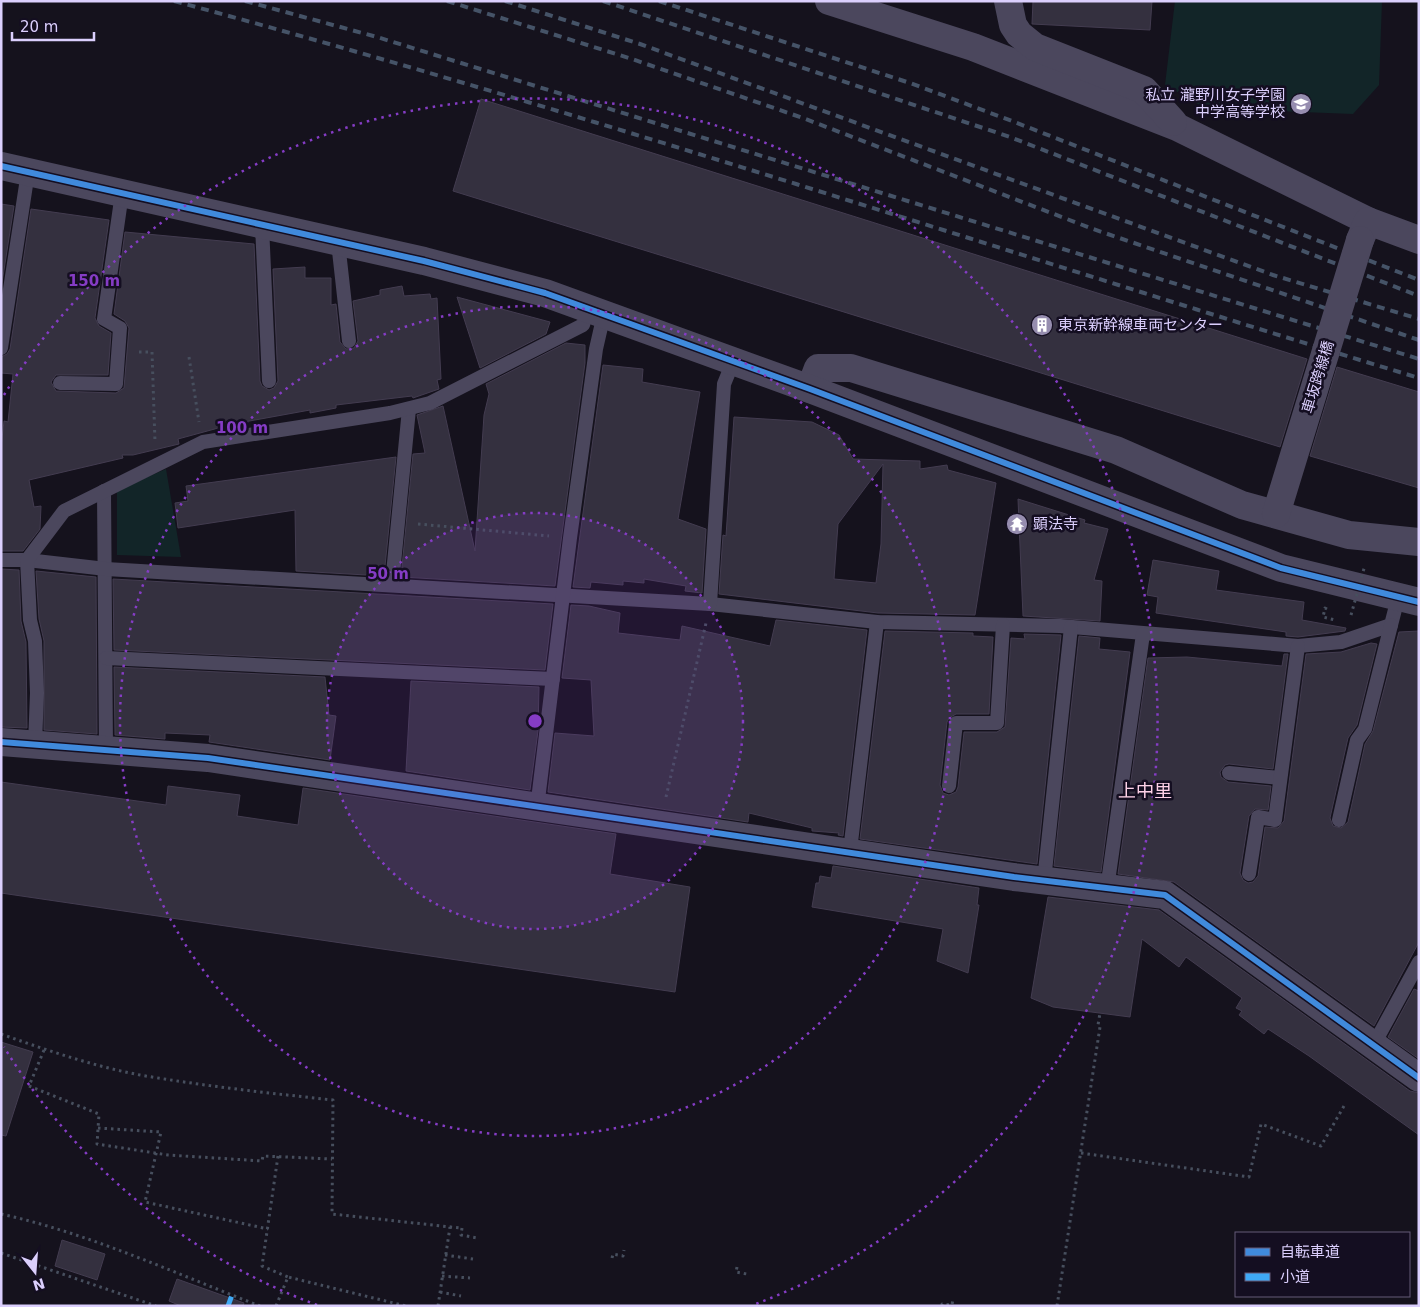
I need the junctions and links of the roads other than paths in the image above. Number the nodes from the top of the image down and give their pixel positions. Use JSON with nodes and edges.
{"nodes":[{"id":1,"x":829,"y":1,"type":"edge"},
{"id":2,"x":1008,"y":1,"type":"edge"},
{"id":3,"x":1177,"y":127,"type":"junction"},
{"id":4,"x":1,"y":166,"type":"edge"},
{"id":5,"x":28,"y":172,"type":"junction"},
{"id":6,"x":122,"y":193,"type":"junction"},
{"id":7,"x":262,"y":225,"type":"junction"},
{"id":8,"x":1364,"y":230,"type":"junction"},
{"id":9,"x":1419,"y":240,"type":"edge"},
{"id":10,"x":338,"y":242,"type":"junction"},
{"id":11,"x":596,"y":311,"type":"junction"},
{"id":12,"x":349,"y":341,"type":"dead end"},
{"id":13,"x":1,"y":348,"type":"edge"},
{"id":14,"x":732,"y":362,"type":"junction"},
{"id":15,"x":270,"y":381,"type":"dead end"},
{"id":16,"x":60,"y":383,"type":"dead end"},
{"id":17,"x":810,"y":388,"type":"junction"},
{"id":18,"x":408,"y":409,"type":"junction"},
{"id":19,"x":104,"y":491,"type":"junction"},
{"id":20,"x":1276,"y":514,"type":"junction"},
{"id":21,"x":1419,"y":542,"type":"edge"},
{"id":22,"x":1,"y":560,"type":"edge"},
{"id":23,"x":27,"y":560,"type":"junction"},
{"id":24,"x":106,"y":569,"type":"junction"},
{"id":25,"x":392,"y":584,"type":"junction"},
{"id":26,"x":563,"y":595,"type":"junction"},
{"id":27,"x":1408,"y":600,"type":"edge"},
{"id":28,"x":710,"y":604,"type":"junction"},
{"id":29,"x":877,"y":622,"type":"junction"},
{"id":30,"x":1391,"y":625,"type":"junction"},
{"id":31,"x":1003,"y":626,"type":"junction"},
{"id":32,"x":1071,"y":627,"type":"junction"},
{"id":33,"x":1143,"y":634,"type":"junction"},
{"id":34,"x":1298,"y":646,"type":"junction"},
{"id":35,"x":106,"y":658,"type":"junction"},
{"id":36,"x":553,"y":679,"type":"junction"},
{"id":37,"x":1,"y":742,"type":"edge"},
{"id":38,"x":35,"y":744,"type":"junction"},
{"id":39,"x":106,"y":748,"type":"junction"},
{"id":40,"x":1229,"y":773,"type":"dead end"},
{"id":41,"x":1280,"y":778,"type":"junction"},
{"id":42,"x":949,"y":786,"type":"dead end"},
{"id":43,"x":537,"y":808,"type":"junction"},
{"id":44,"x":1339,"y":820,"type":"dead end"},
{"id":45,"x":850,"y":852,"type":"junction"},
{"id":46,"x":1249,"y":874,"type":"dead end"},
{"id":47,"x":1044,"y":881,"type":"junction"},
{"id":48,"x":1107,"y":889,"type":"junction"},
{"id":49,"x":1419,"y":962,"type":"edge"},
{"id":50,"x":1373,"y":1046,"type":"junction"},
{"id":51,"x":1419,"y":1078,"type":"edge"}],
"edges":[{"from":1,"to":3,"type":"street"},
{"from":2,"to":3,"type":"street"},
{"from":3,"to":8,"type":"street"},
{"from":4,"to":5,"type":"street"},
{"from":5,"to":6,"type":"street"},
{"from":5,"to":13,"type":"lane"},
{"from":6,"to":7,"type":"street"},
{"from":6,"to":16,"type":"lane"},
{"from":7,"to":10,"type":"street"},
{"from":7,"to":15,"type":"lane"},
{"from":8,"to":9,"type":"street"},
{"from":8,"to":20,"type":"street","name":"車坂跨線橋","bridge":true},
{"from":10,"to":11,"type":"street"},
{"from":10,"to":12,"type":"lane"},
{"from":11,"to":14,"type":"street"},
{"from":11,"to":18,"type":"lane"},
{"from":11,"to":26,"type":"lane"},
{"from":14,"to":17,"type":"street"},
{"from":14,"to":28,"type":"lane"},
{"from":17,"to":20,"type":"street"},
{"from":17,"to":27,"type":"street"},
{"from":18,"to":19,"type":"lane"},
{"from":18,"to":25,"type":"lane"},
{"from":19,"to":23,"type":"lane"},
{"from":19,"to":24,"type":"lane"},
{"from":20,"to":21,"type":"street"},
{"from":22,"to":23,"type":"lane"},
{"from":23,"to":24,"type":"lane"},
{"from":23,"to":38,"type":"lane"},
{"from":24,"to":25,"type":"lane"},
{"from":24,"to":35,"type":"lane"},
{"from":25,"to":26,"type":"lane"},
{"from":26,"to":28,"type":"lane"},
{"from":26,"to":36,"type":"lane"},
{"from":27,"to":30,"type":"lane"},
{"from":28,"to":29,"type":"lane"},
{"from":29,"to":31,"type":"lane"},
{"from":29,"to":45,"type":"lane"},
{"from":30,"to":34,"type":"lane"},
{"from":30,"to":44,"type":"lane"},
{"from":31,"to":32,"type":"lane"},
{"from":31,"to":42,"type":"lane"},
{"from":32,"to":33,"type":"lane"},
{"from":32,"to":47,"type":"lane"},
{"from":33,"to":34,"type":"lane"},
{"from":33,"to":48,"type":"lane"},
{"from":34,"to":41,"type":"lane"},
{"from":35,"to":36,"type":"lane"},
{"from":35,"to":39,"type":"lane"},
{"from":36,"to":43,"type":"lane"},
{"from":37,"to":38,"type":"street"},
{"from":38,"to":39,"type":"street"},
{"from":39,"to":43,"type":"street"},
{"from":40,"to":41,"type":"lane"},
{"from":41,"to":46,"type":"lane"},
{"from":43,"to":45,"type":"street"},
{"from":45,"to":47,"type":"street"},
{"from":47,"to":48,"type":"street"},
{"from":48,"to":50,"type":"street"},
{"from":49,"to":50,"type":"lane"},
{"from":50,"to":51,"type":"street"}]}
